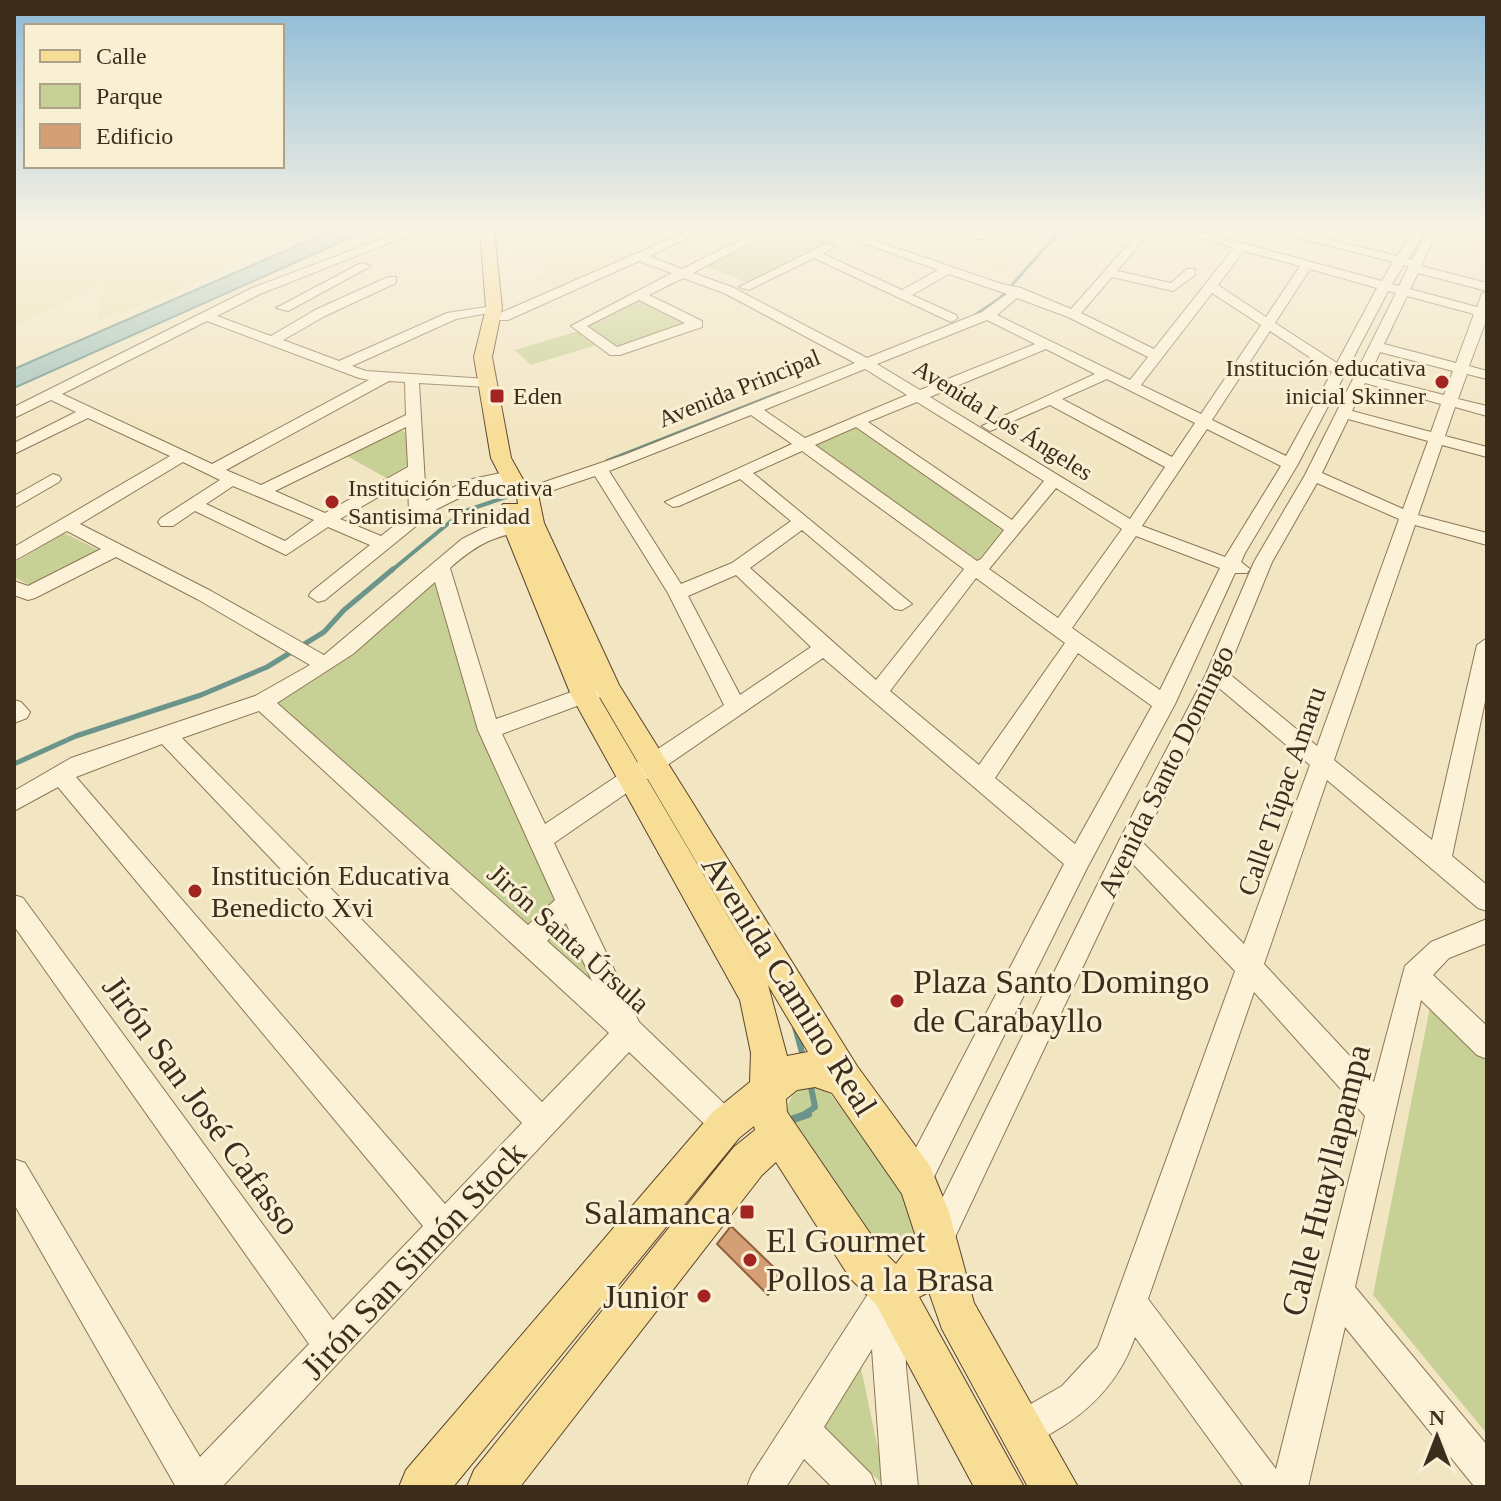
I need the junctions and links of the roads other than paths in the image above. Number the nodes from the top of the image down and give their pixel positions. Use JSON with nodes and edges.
{"nodes":[{"id":1,"x":239,"y":300,"type":"edge"},
{"id":2,"x":260,"y":300,"type":"dead end"},
{"id":3,"x":299,"y":300,"type":"edge"},
{"id":4,"x":349,"y":300,"type":"edge"},
{"id":5,"x":497,"y":300,"type":"edge"},
{"id":6,"x":499,"y":300,"type":"edge"},
{"id":7,"x":531,"y":300,"type":"edge"},
{"id":8,"x":628,"y":300,"type":"edge"},
{"id":9,"x":648,"y":300,"type":"edge"},
{"id":10,"x":749,"y":300,"type":"edge"},
{"id":11,"x":768,"y":300,"type":"edge"},
{"id":12,"x":917,"y":300,"type":"edge"},
{"id":13,"x":988,"y":300,"type":"edge"},
{"id":14,"x":1008,"y":300,"type":"edge"},
{"id":15,"x":1039,"y":300,"type":"edge"},
{"id":16,"x":1085,"y":300,"type":"edge"},
{"id":17,"x":1199,"y":300,"type":"edge"},
{"id":18,"x":1231,"y":300,"type":"edge"},
{"id":19,"x":1284,"y":300,"type":"edge"},
{"id":20,"x":1389,"y":300,"type":"edge"},
{"id":21,"x":1391,"y":300,"type":"edge"},
{"id":22,"x":1425,"y":300,"type":"edge"},
{"id":23,"x":283,"y":308,"type":"junction"},
{"id":24,"x":499,"y":313,"type":"junction"},
{"id":25,"x":1073,"y":314,"type":"junction"},
{"id":26,"x":987,"y":315,"type":"junction"},
{"id":27,"x":208,"y":317,"type":"junction"},
{"id":28,"x":311,"y":318,"type":"junction"},
{"id":29,"x":951,"y":318,"type":"junction"},
{"id":30,"x":1483,"y":319,"type":"edge"},
{"id":31,"x":1268,"y":324,"type":"junction"},
{"id":32,"x":272,"y":341,"type":"junction"},
{"id":33,"x":1046,"y":344,"type":"junction"},
{"id":34,"x":1375,"y":346,"type":"junction"},
{"id":35,"x":1155,"y":355,"type":"junction"},
{"id":36,"x":866,"y":357,"type":"junction"},
{"id":37,"x":340,"y":366,"type":"junction"},
{"id":38,"x":1462,"y":368,"type":"junction"},
{"id":39,"x":1109,"y":373,"type":"junction"},
{"id":40,"x":1350,"y":374,"type":"junction"},
{"id":41,"x":1487,"y":375,"type":"edge"},
{"id":42,"x":386,"y":377,"type":"junction"},
{"id":43,"x":412,"y":378,"type":"junction"},
{"id":44,"x":487,"y":379,"type":"junction"},
{"id":45,"x":1133,"y":385,"type":"junction"},
{"id":46,"x":925,"y":393,"type":"junction"},
{"id":47,"x":52,"y":395,"type":"junction"},
{"id":48,"x":1050,"y":399,"type":"junction"},
{"id":49,"x":1450,"y":401,"type":"junction"},
{"id":50,"x":752,"y":408,"type":"junction"},
{"id":51,"x":1487,"y":411,"type":"edge"},
{"id":52,"x":88,"y":412,"type":"junction"},
{"id":53,"x":14,"y":413,"type":"edge"},
{"id":54,"x":1344,"y":413,"type":"junction"},
{"id":55,"x":414,"y":417,"type":"junction"},
{"id":56,"x":1202,"y":420,"type":"junction"},
{"id":57,"x":857,"y":421,"type":"junction"},
{"id":58,"x":990,"y":426,"type":"junction"},
{"id":59,"x":1437,"y":439,"type":"junction"},
{"id":60,"x":804,"y":445,"type":"junction"},
{"id":61,"x":14,"y":449,"type":"edge"},
{"id":62,"x":1487,"y":452,"type":"edge"},
{"id":63,"x":184,"y":455,"type":"junction"},
{"id":64,"x":1290,"y":464,"type":"junction"},
{"id":65,"x":1174,"y":465,"type":"junction"},
{"id":66,"x":416,"y":469,"type":"junction"},
{"id":67,"x":213,"y":470,"type":"junction"},
{"id":68,"x":600,"y":470,"type":"junction"},
{"id":69,"x":743,"y":473,"type":"junction"},
{"id":70,"x":1313,"y":475,"type":"junction"},
{"id":71,"x":53,"y":479,"type":"dead end"},
{"id":72,"x":232,"y":479,"type":"junction"},
{"id":73,"x":1054,"y":479,"type":"junction"},
{"id":74,"x":518,"y":486,"type":"junction"},
{"id":75,"x":260,"y":492,"type":"junction"},
{"id":76,"x":673,"y":502,"type":"dead end"},
{"id":77,"x":14,"y":503,"type":"edge"},
{"id":78,"x":195,"y":505,"type":"junction"},
{"id":79,"x":418,"y":515,"type":"junction"},
{"id":80,"x":327,"y":519,"type":"junction"},
{"id":81,"x":1409,"y":519,"type":"junction"},
{"id":82,"x":803,"y":521,"type":"junction"},
{"id":83,"x":167,"y":522,"type":"dead end"},
{"id":84,"x":1137,"y":523,"type":"junction"},
{"id":85,"x":67,"y":524,"type":"junction"},
{"id":86,"x":524,"y":525,"type":"junction"},
{"id":87,"x":1014,"y":529,"type":"junction"},
{"id":88,"x":1487,"y":539,"type":"edge"},
{"id":89,"x":381,"y":543,"type":"junction"},
{"id":90,"x":116,"y":549,"type":"junction"},
{"id":91,"x":14,"y":555,"type":"edge"},
{"id":92,"x":1233,"y":559,"type":"junction"},
{"id":93,"x":440,"y":566,"type":"junction"},
{"id":94,"x":738,"y":567,"type":"junction"},
{"id":95,"x":1260,"y":568,"type":"junction"},
{"id":96,"x":974,"y":569,"type":"junction"},
{"id":97,"x":14,"y":587,"type":"edge"},
{"id":98,"x":446,"y":592,"type":"junction"},
{"id":99,"x":677,"y":593,"type":"junction"},
{"id":100,"x":318,"y":596,"type":"dead end"},
{"id":101,"x":399,"y":604,"type":"junction"},
{"id":102,"x":902,"y":604,"type":"dead end"},
{"id":103,"x":1068,"y":635,"type":"junction"},
{"id":104,"x":1487,"y":645,"type":"edge"},
{"id":105,"x":824,"y":648,"type":"junction"},
{"id":106,"x":325,"y":665,"type":"junction"},
{"id":107,"x":1216,"y":674,"type":"junction"},
{"id":108,"x":596,"y":691,"type":"junction"},
{"id":109,"x":877,"y":693,"type":"junction"},
{"id":110,"x":262,"y":702,"type":"junction"},
{"id":111,"x":1164,"y":704,"type":"junction"},
{"id":112,"x":736,"y":708,"type":"junction"},
{"id":113,"x":1479,"y":721,"type":"edge"},
{"id":114,"x":489,"y":730,"type":"junction"},
{"id":115,"x":166,"y":735,"type":"junction"},
{"id":116,"x":1323,"y":762,"type":"junction"},
{"id":117,"x":642,"y":772,"type":"junction"},
{"id":118,"x":60,"y":774,"type":"junction"},
{"id":119,"x":981,"y":781,"type":"junction"},
{"id":120,"x":14,"y":802,"type":"edge"},
{"id":121,"x":540,"y":840,"type":"junction"},
{"id":122,"x":1129,"y":844,"type":"junction"},
{"id":123,"x":1078,"y":861,"type":"junction"},
{"id":124,"x":1439,"y":861,"type":"junction"},
{"id":125,"x":1487,"y":900,"type":"edge"},
{"id":126,"x":569,"y":904,"type":"junction"},
{"id":127,"x":14,"y":906,"type":"edge"},
{"id":128,"x":1487,"y":931,"type":"edge"},
{"id":129,"x":528,"y":942,"type":"junction"},
{"id":130,"x":1251,"y":969,"type":"junction"},
{"id":131,"x":1414,"y":975,"type":"junction"},
{"id":132,"x":629,"y":1032,"type":"junction"},
{"id":133,"x":1487,"y":1045,"type":"edge"},
{"id":134,"x":844,"y":1079,"type":"junction"},
{"id":135,"x":766,"y":1091,"type":"junction"},
{"id":136,"x":1381,"y":1112,"type":"junction"},
{"id":137,"x":542,"y":1123,"type":"junction"},
{"id":138,"x":726,"y":1125,"type":"junction"},
{"id":139,"x":778,"y":1135,"type":"junction"},
{"id":140,"x":14,"y":1174,"type":"edge"},
{"id":141,"x":916,"y":1180,"type":"junction"},
{"id":142,"x":444,"y":1227,"type":"junction"},
{"id":143,"x":936,"y":1243,"type":"junction"},
{"id":144,"x":891,"y":1289,"type":"junction"},
{"id":145,"x":1337,"y":1291,"type":"junction"},
{"id":146,"x":1133,"y":1306,"type":"junction"},
{"id":147,"x":331,"y":1346,"type":"junction"},
{"id":148,"x":1021,"y":1430,"type":"junction"},
{"id":149,"x":802,"y":1431,"type":"junction"},
{"id":150,"x":1487,"y":1473,"type":"edge"},
{"id":151,"x":197,"y":1487,"type":"edge"},
{"id":152,"x":423,"y":1487,"type":"edge"},
{"id":153,"x":491,"y":1487,"type":"edge"},
{"id":154,"x":765,"y":1487,"type":"edge"},
{"id":155,"x":858,"y":1487,"type":"edge"},
{"id":156,"x":900,"y":1487,"type":"edge"},
{"id":157,"x":1000,"y":1487,"type":"edge"},
{"id":158,"x":1054,"y":1487,"type":"edge"},
{"id":159,"x":1267,"y":1487,"type":"edge"},
{"id":160,"x":1290,"y":1487,"type":"edge"}],
"edges":[{"from":1,"to":27,"type":"street"},
{"from":2,"to":23,"type":"street"},
{"from":3,"to":23,"type":"street"},
{"from":4,"to":28,"type":"street"},
{"from":5,"to":24,"type":"main road","name":"Avenida Camino Real"},
{"from":6,"to":24,"type":"main road","name":"Avenida Camino Real"},
{"from":7,"to":24,"type":"street"},
{"from":8,"to":9,"type":"street"},
{"from":10,"to":36,"type":"street","name":"Avenida Los Ángeles"},
{"from":11,"to":36,"type":"street","name":"Avenida Los Ángeles"},
{"from":12,"to":29,"type":"street"},
{"from":13,"to":29,"type":"street","name":"Avenida Principal"},
{"from":14,"to":26,"type":"street","name":"Avenida Principal"},
{"from":15,"to":25,"type":"street"},
{"from":16,"to":25,"type":"street"},
{"from":17,"to":35,"type":"street"},
{"from":18,"to":31,"type":"street"},
{"from":19,"to":31,"type":"street"},
{"from":20,"to":40,"type":"street","name":"Avenida Santo Domingo"},
{"from":21,"to":34,"type":"street","name":"Avenida Santo Domingo"},
{"from":22,"to":30,"type":"street"},
{"from":23,"to":28,"type":"street"},
{"from":24,"to":37,"type":"street"},
{"from":24,"to":44,"type":"main road","name":"Avenida Camino Real"},
{"from":25,"to":35,"type":"street"},
{"from":26,"to":33,"type":"street"},
{"from":26,"to":36,"type":"street","name":"Avenida Principal"},
{"from":27,"to":32,"type":"street"},
{"from":27,"to":47,"type":"street"},
{"from":28,"to":32,"type":"street"},
{"from":29,"to":36,"type":"street","name":"Avenida Principal"},
{"from":30,"to":38,"type":"street","name":"Calle Túpac Amaru"},
{"from":31,"to":40,"type":"street"},
{"from":31,"to":56,"type":"street"},
{"from":32,"to":37,"type":"street"},
{"from":33,"to":39,"type":"street"},
{"from":33,"to":46,"type":"street"},
{"from":34,"to":38,"type":"street"},
{"from":34,"to":40,"type":"street","name":"Avenida Santo Domingo"},
{"from":35,"to":45,"type":"street"},
{"from":36,"to":46,"type":"street","name":"Avenida Los Ángeles"},
{"from":36,"to":50,"type":"street","name":"Avenida Principal"},
{"from":37,"to":42,"type":"street"},
{"from":38,"to":41,"type":"street"},
{"from":38,"to":49,"type":"street","name":"Calle Túpac Amaru"},
{"from":39,"to":45,"type":"street"},
{"from":39,"to":48,"type":"street"},
{"from":40,"to":49,"type":"street"},
{"from":40,"to":54,"type":"street","name":"Avenida Santo Domingo"},
{"from":40,"to":64,"type":"street","name":"Avenida Santo Domingo"},
{"from":42,"to":43,"type":"street"},
{"from":42,"to":67,"type":"street"},
{"from":43,"to":44,"type":"street"},
{"from":43,"to":55,"type":"street"},
{"from":44,"to":74,"type":"main road","name":"Avenida Camino Real"},
{"from":45,"to":56,"type":"street"},
{"from":46,"to":57,"type":"street"},
{"from":46,"to":58,"type":"street","name":"Avenida Los Ángeles"},
{"from":46,"to":73,"type":"street","name":"Avenida Los Ángeles"},
{"from":47,"to":52,"type":"street"},
{"from":47,"to":53,"type":"street"},
{"from":48,"to":58,"type":"street"},
{"from":48,"to":65,"type":"street"},
{"from":49,"to":51,"type":"street"},
{"from":49,"to":59,"type":"street","name":"Calle Túpac Amaru"},
{"from":50,"to":60,"type":"street"},
{"from":50,"to":68,"type":"street","name":"Avenida Principal"},
{"from":52,"to":61,"type":"street"},
{"from":52,"to":63,"type":"street"},
{"from":54,"to":59,"type":"street"},
{"from":54,"to":70,"type":"street","name":"Avenida Santo Domingo"},
{"from":55,"to":66,"type":"street"},
{"from":55,"to":75,"type":"street"},
{"from":56,"to":64,"type":"street"},
{"from":56,"to":65,"type":"street"},
{"from":57,"to":60,"type":"street"},
{"from":57,"to":87,"type":"street"},
{"from":58,"to":84,"type":"street","name":"Avenida Los Ángeles"},
{"from":59,"to":62,"type":"street"},
{"from":59,"to":81,"type":"street","name":"Calle Túpac Amaru"},
{"from":60,"to":69,"type":"street"},
{"from":60,"to":96,"type":"street"},
{"from":63,"to":67,"type":"street"},
{"from":63,"to":85,"type":"street"},
{"from":64,"to":92,"type":"street","name":"Avenida Santo Domingo"},
{"from":65,"to":84,"type":"street"},
{"from":66,"to":79,"type":"street"},
{"from":66,"to":80,"type":"street"},
{"from":67,"to":72,"type":"street"},
{"from":68,"to":74,"type":"street","name":"Avenida Principal"},
{"from":68,"to":99,"type":"street"},
{"from":69,"to":76,"type":"street"},
{"from":69,"to":82,"type":"street"},
{"from":70,"to":81,"type":"street"},
{"from":70,"to":95,"type":"street","name":"Avenida Santo Domingo"},
{"from":71,"to":77,"type":"street"},
{"from":72,"to":75,"type":"street"},
{"from":72,"to":78,"type":"street"},
{"from":73,"to":84,"type":"street","name":"Avenida Los Ángeles"},
{"from":73,"to":87,"type":"street"},
{"from":74,"to":79,"type":"street","name":"Avenida Principal"},
{"from":74,"to":86,"type":"main road","name":"Avenida Camino Real"},
{"from":75,"to":80,"type":"street"},
{"from":78,"to":80,"type":"street"},
{"from":78,"to":83,"type":"street"},
{"from":79,"to":89,"type":"street","name":"Avenida Principal"},
{"from":80,"to":89,"type":"street"},
{"from":81,"to":88,"type":"street"},
{"from":81,"to":116,"type":"street","name":"Calle Túpac Amaru"},
{"from":82,"to":94,"type":"street"},
{"from":82,"to":102,"type":"street"},
{"from":84,"to":92,"type":"street","name":"Avenida Los Ángeles"},
{"from":84,"to":103,"type":"street"},
{"from":85,"to":90,"type":"street"},
{"from":85,"to":91,"type":"street"},
{"from":86,"to":93,"type":"street"},
{"from":86,"to":108,"type":"main road","name":"Avenida Camino Real"},
{"from":87,"to":96,"type":"street"},
{"from":89,"to":100,"type":"street","name":"Avenida Principal"},
{"from":90,"to":97,"type":"street"},
{"from":90,"to":106,"type":"street"},
{"from":92,"to":95,"type":"street","name":"Avenida Los Ángeles"},
{"from":92,"to":111,"type":"street","name":"Avenida Santo Domingo"},
{"from":93,"to":98,"type":"street"},
{"from":93,"to":101,"type":"street"},
{"from":94,"to":99,"type":"street"},
{"from":94,"to":105,"type":"street"},
{"from":95,"to":107,"type":"street","name":"Avenida Santo Domingo"},
{"from":96,"to":103,"type":"street"},
{"from":96,"to":109,"type":"street"},
{"from":98,"to":101,"type":"street"},
{"from":98,"to":114,"type":"street"},
{"from":99,"to":112,"type":"street"},
{"from":101,"to":106,"type":"street"},
{"from":103,"to":111,"type":"street"},
{"from":103,"to":119,"type":"street"},
{"from":104,"to":113,"type":"street"},
{"from":105,"to":109,"type":"street"},
{"from":105,"to":112,"type":"street"},
{"from":106,"to":110,"type":"street"},
{"from":107,"to":116,"type":"street"},
{"from":107,"to":122,"type":"street","name":"Avenida Santo Domingo"},
{"from":108,"to":114,"type":"street"},
{"from":108,"to":117,"type":"main road","name":"Avenida Camino Real"},
{"from":109,"to":119,"type":"street"},
{"from":110,"to":115,"type":"street"},
{"from":110,"to":129,"type":"street","name":"Jirón Santa Úrsula"},
{"from":111,"to":123,"type":"street","name":"Avenida Santo Domingo"},
{"from":112,"to":117,"type":"street"},
{"from":113,"to":124,"type":"street"},
{"from":114,"to":121,"type":"street"},
{"from":115,"to":118,"type":"street"},
{"from":115,"to":137,"type":"street"},
{"from":116,"to":124,"type":"street"},
{"from":116,"to":130,"type":"street","name":"Calle Túpac Amaru"},
{"from":117,"to":121,"type":"street"},
{"from":117,"to":134,"type":"main road","name":"Avenida Camino Real"},
{"from":117,"to":135,"type":"main road","name":"Avenida Camino Real"},
{"from":118,"to":120,"type":"street"},
{"from":118,"to":142,"type":"street"},
{"from":119,"to":123,"type":"street"},
{"from":121,"to":126,"type":"street"},
{"from":122,"to":130,"type":"street"},
{"from":122,"to":143,"type":"street","name":"Avenida Santo Domingo"},
{"from":123,"to":141,"type":"street","name":"Avenida Santo Domingo"},
{"from":124,"to":125,"type":"street"},
{"from":126,"to":129,"type":"street"},
{"from":126,"to":132,"type":"street"},
{"from":127,"to":147,"type":"street","name":"Jirón San José Cafasso"},
{"from":128,"to":131,"type":"street"},
{"from":129,"to":132,"type":"street","name":"Jirón Santa Úrsula"},
{"from":130,"to":136,"type":"street"},
{"from":130,"to":146,"type":"street","name":"Calle Túpac Amaru"},
{"from":131,"to":133,"type":"street"},
{"from":131,"to":136,"type":"street","name":"Calle Huayllapampa"},
{"from":132,"to":137,"type":"street","name":"Jirón San Simón Stock"},
{"from":132,"to":138,"type":"street","name":"Jirón Santa Úrsula"},
{"from":134,"to":135,"type":"main road"},
{"from":134,"to":141,"type":"main road","name":"Avenida Camino Real"},
{"from":135,"to":138,"type":"main road"},
{"from":135,"to":139,"type":"main road","name":"Avenida Camino Real"},
{"from":136,"to":145,"type":"street","name":"Calle Huayllapampa"},
{"from":137,"to":142,"type":"street","name":"Jirón San Simón Stock"},
{"from":138,"to":152,"type":"main road"},
{"from":139,"to":144,"type":"main road","name":"Avenida Camino Real"},
{"from":139,"to":153,"type":"main road"},
{"from":140,"to":151,"type":"street"},
{"from":141,"to":143,"type":"main road","name":"Avenida Camino Real"},
{"from":142,"to":147,"type":"street","name":"Jirón San Simón Stock"},
{"from":143,"to":144,"type":"main road","name":"Avenida Santo Domingo"},
{"from":143,"to":148,"type":"main road","name":"Avenida Camino Real"},
{"from":144,"to":149,"type":"street"},
{"from":144,"to":156,"type":"street"},
{"from":144,"to":157,"type":"main road","name":"Avenida Camino Real"},
{"from":145,"to":150,"type":"street"},
{"from":145,"to":160,"type":"street","name":"Calle Huayllapampa"},
{"from":146,"to":148,"type":"street","name":"Calle Túpac Amaru"},
{"from":146,"to":159,"type":"street"},
{"from":147,"to":151,"type":"street","name":"Jirón San Simón Stock"},
{"from":148,"to":158,"type":"main road","name":"Avenida Camino Real"},
{"from":149,"to":154,"type":"street"},
{"from":149,"to":155,"type":"street"}]}
